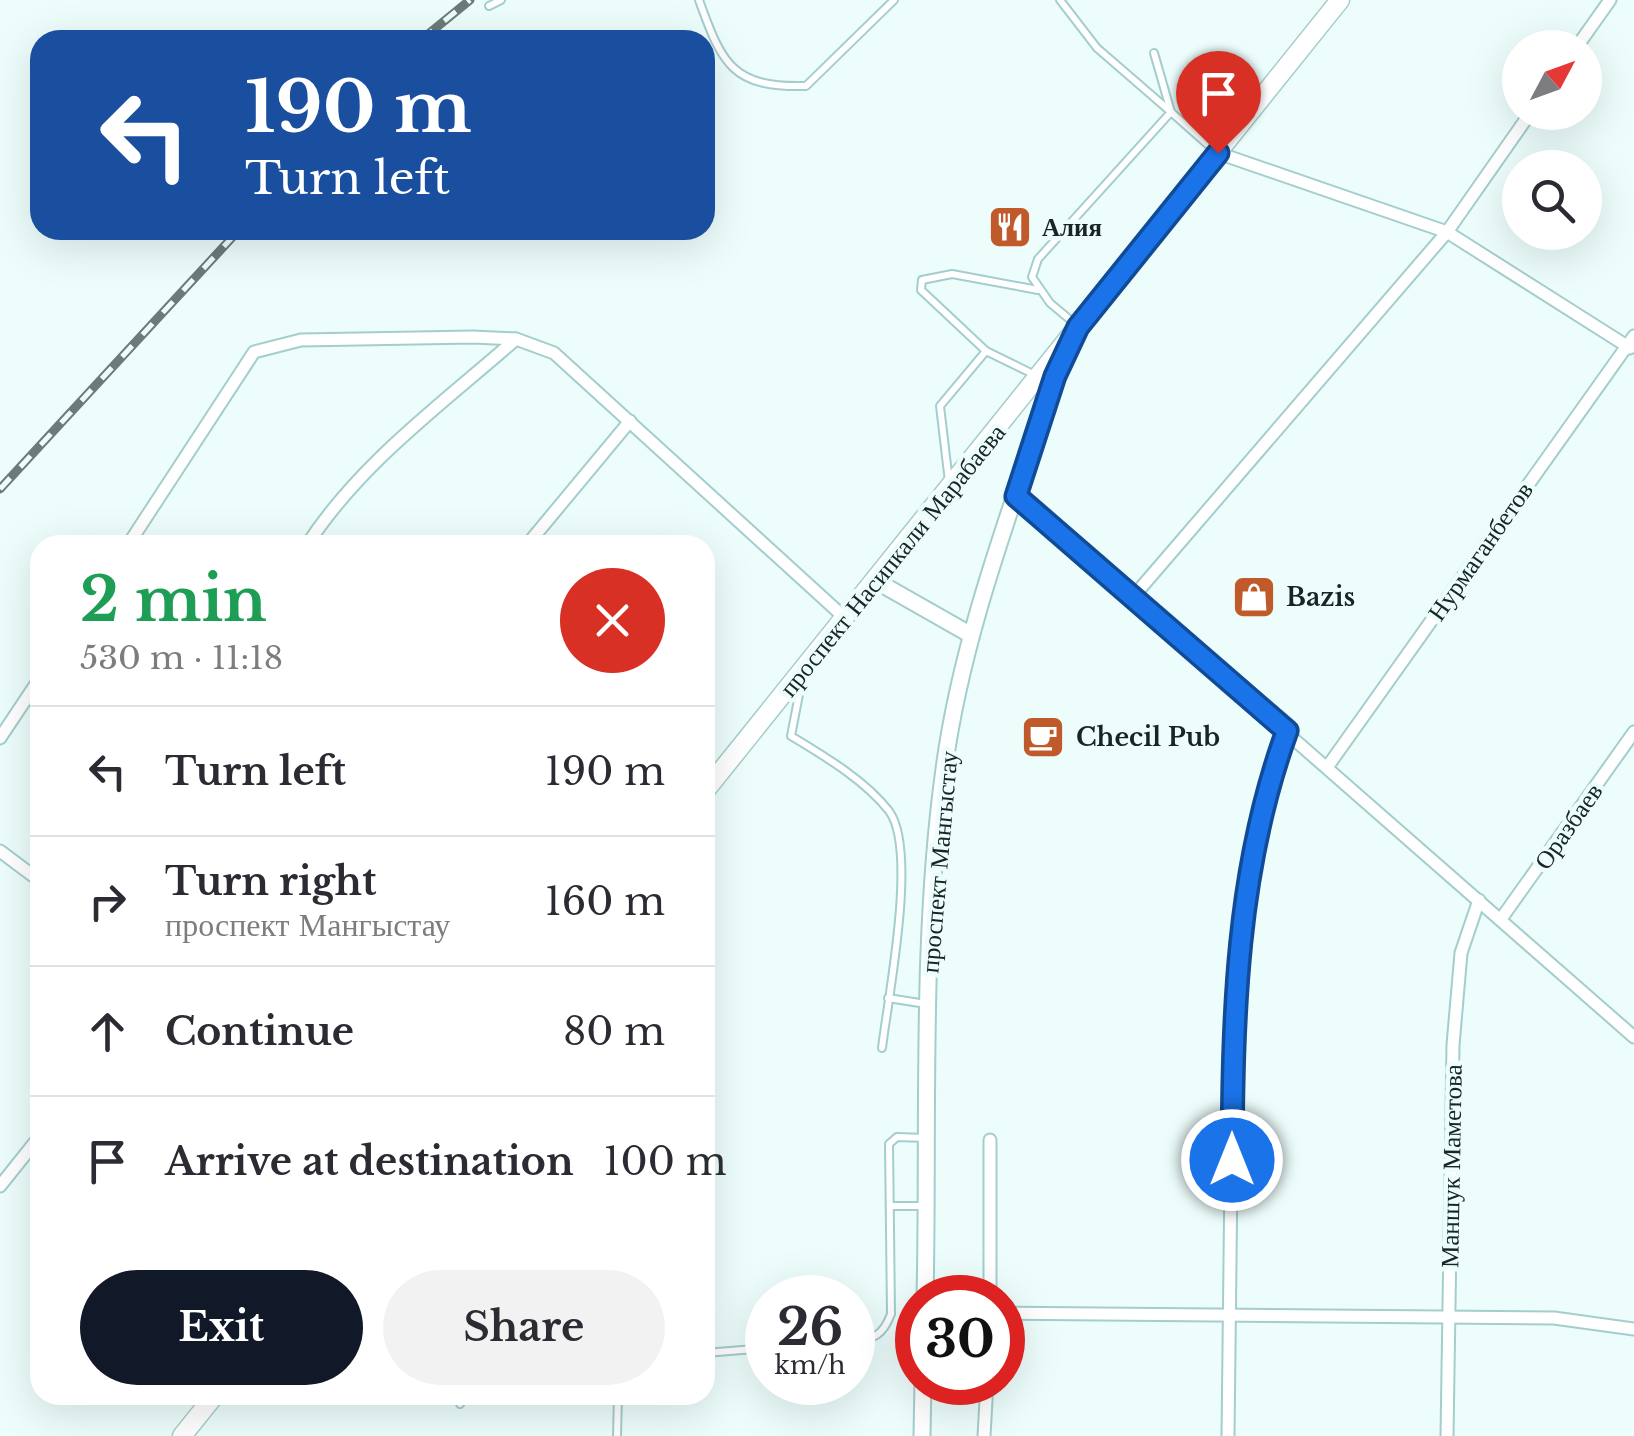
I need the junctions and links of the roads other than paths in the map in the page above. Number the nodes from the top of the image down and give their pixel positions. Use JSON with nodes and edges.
{"nodes":[{"id":1,"x":501,"y":0,"type":"edge"},
{"id":2,"x":699,"y":0,"type":"edge"},
{"id":3,"x":894,"y":0,"type":"edge"},
{"id":4,"x":1060,"y":0,"type":"edge"},
{"id":5,"x":1340,"y":0,"type":"edge"},
{"id":6,"x":1610,"y":0,"type":"edge"},
{"id":7,"x":489,"y":6,"type":"dead end"},
{"id":8,"x":710,"y":30,"type":"edge"},
{"id":9,"x":1589,"y":30,"type":"edge"},
{"id":10,"x":715,"y":43,"type":"edge"},
{"id":11,"x":1154,"y":53,"type":"dead end"},
{"id":12,"x":1171,"y":112,"type":"junction"},
{"id":13,"x":1518,"y":130,"type":"edge"},
{"id":14,"x":1218,"y":153,"type":"junction"},
{"id":15,"x":1447,"y":232,"type":"junction"},
{"id":16,"x":1040,"y":290,"type":"junction"},
{"id":17,"x":1078,"y":327,"type":"junction"},
{"id":18,"x":516,"y":339,"type":"junction"},
{"id":19,"x":1632,"y":344,"type":"edge"},
{"id":20,"x":986,"y":351,"type":"junction"},
{"id":21,"x":1038,"y":376,"type":"junction"},
{"id":22,"x":630,"y":421,"type":"junction"},
{"id":23,"x":950,"y":488,"type":"junction"},
{"id":24,"x":1016,"y":496,"type":"junction"},
{"id":25,"x":135,"y":535,"type":"edge"},
{"id":26,"x":314,"y":535,"type":"edge"},
{"id":27,"x":535,"y":535,"type":"edge"},
{"id":28,"x":876,"y":581,"type":"junction"},
{"id":29,"x":1133,"y":597,"type":"junction"},
{"id":30,"x":845,"y":618,"type":"junction"},
{"id":31,"x":972,"y":635,"type":"junction"},
{"id":32,"x":805,"y":668,"type":"junction"},
{"id":33,"x":30,"y":693,"type":"edge"},
{"id":34,"x":1287,"y":731,"type":"junction"},
{"id":35,"x":1634,"y":732,"type":"edge"},
{"id":36,"x":0,"y":738,"type":"edge"},
{"id":37,"x":1328,"y":766,"type":"junction"},
{"id":38,"x":715,"y":779,"type":"edge"},
{"id":39,"x":0,"y":851,"type":"edge"},
{"id":40,"x":30,"y":874,"type":"edge"},
{"id":41,"x":1480,"y":900,"type":"junction"},
{"id":42,"x":1501,"y":919,"type":"junction"},
{"id":43,"x":888,"y":998,"type":"junction"},
{"id":44,"x":927,"y":1004,"type":"junction"},
{"id":45,"x":1634,"y":1038,"type":"edge"},
{"id":46,"x":882,"y":1048,"type":"dead end"},
{"id":47,"x":928,"y":1138,"type":"junction"},
{"id":48,"x":990,"y":1140,"type":"dead end"},
{"id":49,"x":30,"y":1148,"type":"edge"},
{"id":50,"x":0,"y":1186,"type":"edge"},
{"id":51,"x":890,"y":1206,"type":"junction"},
{"id":52,"x":927,"y":1206,"type":"junction"},
{"id":53,"x":926,"y":1275,"type":"edge"},
{"id":54,"x":990,"y":1275,"type":"edge"},
{"id":55,"x":1025,"y":1314,"type":"edge"},
{"id":56,"x":1231,"y":1318,"type":"junction"},
{"id":57,"x":1448,"y":1318,"type":"junction"},
{"id":58,"x":1634,"y":1329,"type":"edge"},
{"id":59,"x":875,"y":1339,"type":"edge"},
{"id":60,"x":745,"y":1349,"type":"edge"},
{"id":61,"x":715,"y":1351,"type":"edge"},
{"id":62,"x":206,"y":1405,"type":"edge"},
{"id":63,"x":618,"y":1405,"type":"edge"},
{"id":64,"x":923,"y":1405,"type":"edge"},
{"id":65,"x":986,"y":1405,"type":"edge"},
{"id":66,"x":182,"y":1436,"type":"edge"},
{"id":67,"x":617,"y":1436,"type":"edge"},
{"id":68,"x":922,"y":1436,"type":"edge"},
{"id":69,"x":984,"y":1436,"type":"edge"},
{"id":70,"x":1228,"y":1436,"type":"edge"},
{"id":71,"x":1447,"y":1436,"type":"edge"}],
"edges":[{"from":1,"to":7,"type":"lane"},
{"from":2,"to":8,"type":"lane"},
{"from":3,"to":10,"type":"lane"},
{"from":4,"to":12,"type":"lane"},
{"from":5,"to":14,"type":"main road","name":"проспект Насипкали Марабаева"},
{"from":6,"to":9,"type":"street"},
{"from":11,"to":12,"type":"lane"},
{"from":12,"to":14,"type":"lane"},
{"from":12,"to":16,"type":"lane"},
{"from":13,"to":15,"type":"street"},
{"from":14,"to":15,"type":"street"},
{"from":14,"to":17,"type":"main road","name":"проспект Насипкали Марабаева"},
{"from":15,"to":19,"type":"street"},
{"from":15,"to":29,"type":"street"},
{"from":16,"to":17,"type":"lane"},
{"from":16,"to":20,"type":"lane"},
{"from":17,"to":21,"type":"main road","name":"проспект Насипкали Марабаева"},
{"from":17,"to":24,"type":"street","name":"проспект Мангыстау"},
{"from":18,"to":22,"type":"street"},
{"from":18,"to":25,"type":"street"},
{"from":18,"to":26,"type":"street"},
{"from":19,"to":37,"type":"street","name":"Нурмаганбетов"},
{"from":20,"to":21,"type":"lane"},
{"from":20,"to":23,"type":"lane"},
{"from":21,"to":23,"type":"main road","name":"проспект Насипкали Марабаева"},
{"from":22,"to":27,"type":"street"},
{"from":22,"to":30,"type":"street"},
{"from":23,"to":28,"type":"main road","name":"проспект Насипкали Марабаева"},
{"from":24,"to":29,"type":"street"},
{"from":24,"to":31,"type":"street","name":"проспект Мангыстау"},
{"from":28,"to":30,"type":"main road","name":"проспект Насипкали Марабаева"},
{"from":28,"to":31,"type":"street"},
{"from":29,"to":34,"type":"street"},
{"from":30,"to":32,"type":"main road","name":"проспект Насипкали Марабаева"},
{"from":31,"to":44,"type":"street","name":"проспект Мангыстау"},
{"from":32,"to":38,"type":"main road","name":"проспект Насипкали Марабаева"},
{"from":32,"to":43,"type":"lane"},
{"from":33,"to":36,"type":"street"},
{"from":34,"to":37,"type":"street"},
{"from":34,"to":56,"type":"street"},
{"from":35,"to":42,"type":"street","name":"Оразбаев"},
{"from":37,"to":41,"type":"street"},
{"from":39,"to":40,"type":"street"},
{"from":41,"to":42,"type":"street"},
{"from":41,"to":57,"type":"street","name":"Маншук Маметова"},
{"from":42,"to":45,"type":"street"},
{"from":43,"to":44,"type":"lane"},
{"from":43,"to":46,"type":"lane"},
{"from":44,"to":47,"type":"street","name":"проспект Мангыстау"},
{"from":47,"to":51,"type":"lane"},
{"from":47,"to":52,"type":"street","name":"проспект Мангыстау"},
{"from":48,"to":54,"type":"street"},
{"from":49,"to":50,"type":"street"},
{"from":51,"to":52,"type":"lane"},
{"from":51,"to":59,"type":"lane"},
{"from":52,"to":53,"type":"street","name":"проспект Мангыстау"},
{"from":55,"to":56,"type":"street"},
{"from":56,"to":57,"type":"street"},
{"from":56,"to":70,"type":"street"},
{"from":57,"to":58,"type":"street"},
{"from":57,"to":71,"type":"street","name":"Маншук Маметова"},
{"from":60,"to":61,"type":"lane"},
{"from":62,"to":66,"type":"main road"},
{"from":63,"to":67,"type":"lane"},
{"from":64,"to":68,"type":"street"},
{"from":65,"to":69,"type":"street"}]}
